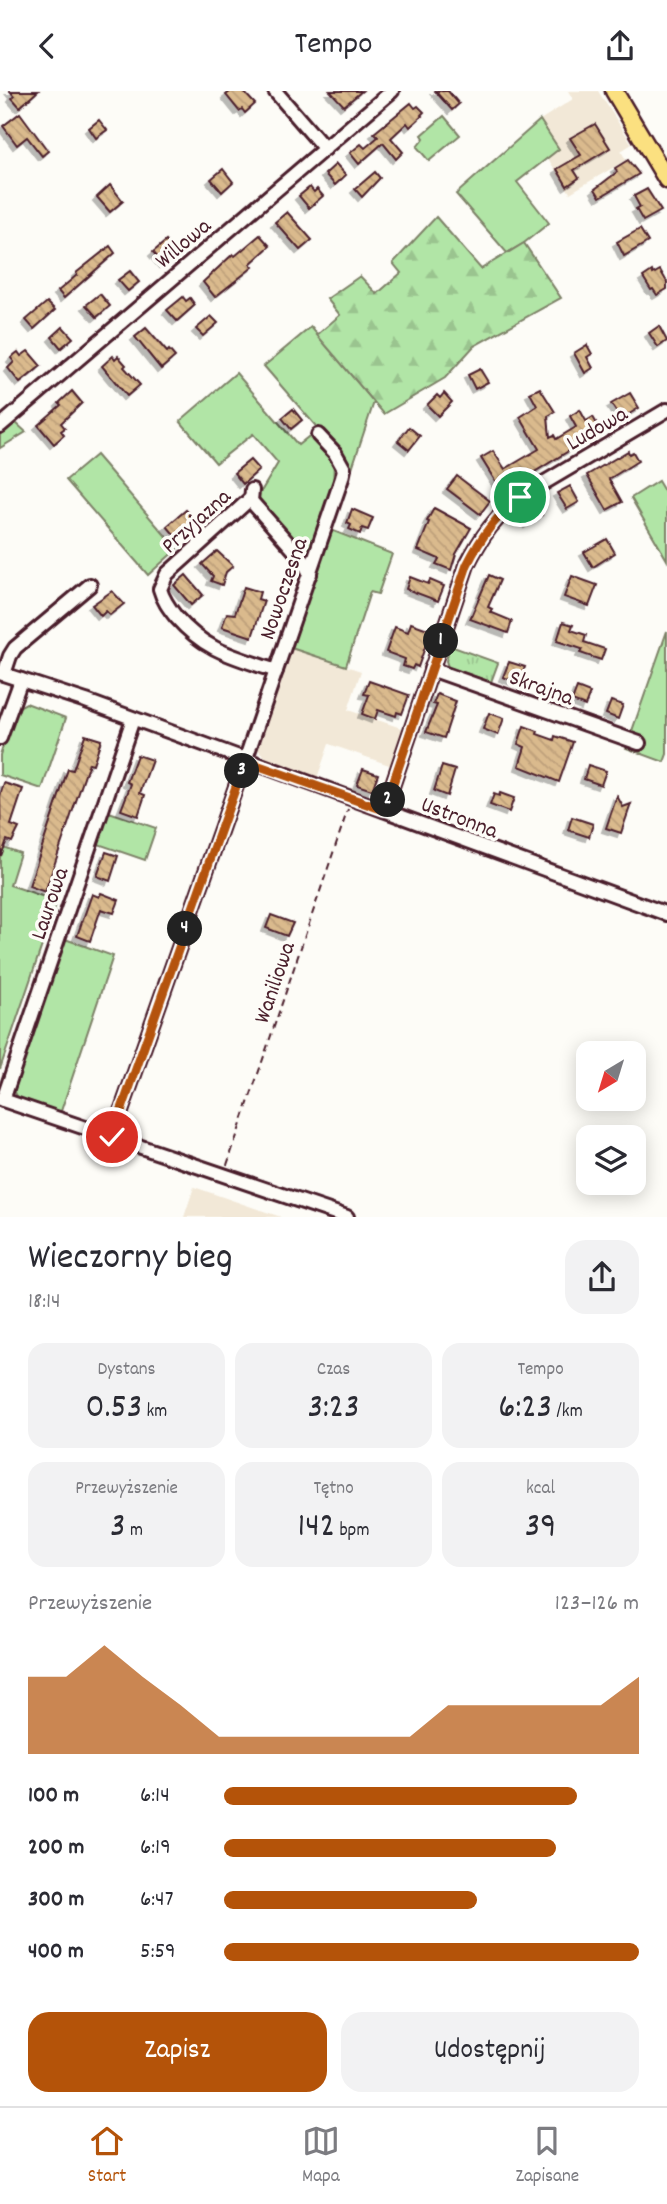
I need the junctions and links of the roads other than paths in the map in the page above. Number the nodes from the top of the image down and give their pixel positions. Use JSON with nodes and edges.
{"nodes":[{"id":1,"x":275,"y":91,"type":"edge"},
{"id":2,"x":393,"y":91,"type":"edge"},
{"id":3,"x":614,"y":91,"type":"edge"},
{"id":4,"x":325,"y":149,"type":"junction"},
{"id":5,"x":667,"y":180,"type":"edge"},
{"id":6,"x":667,"y":410,"type":"edge"},
{"id":7,"x":0,"y":426,"type":"edge"},
{"id":8,"x":318,"y":435,"type":"dead end"},
{"id":9,"x":310,"y":573,"type":"junction"},
{"id":10,"x":90,"y":585,"type":"dead end"},
{"id":11,"x":431,"y":669,"type":"junction"},
{"id":12,"x":276,"y":671,"type":"junction"},
{"id":13,"x":2,"y":673,"type":"edge"},
{"id":14,"x":21,"y":680,"type":"junction"},
{"id":15,"x":133,"y":719,"type":"junction"},
{"id":16,"x":0,"y":738,"type":"edge"},
{"id":17,"x":639,"y":743,"type":"dead end"},
{"id":18,"x":245,"y":761,"type":"junction"},
{"id":19,"x":384,"y":810,"type":"junction"},
{"id":20,"x":667,"y":914,"type":"edge"},
{"id":21,"x":1,"y":1099,"type":"edge"},
{"id":22,"x":112,"y":1137,"type":"junction"},
{"id":23,"x":347,"y":1217,"type":"edge"}],
"edges":[{"from":1,"to":4,"type":"street"},
{"from":2,"to":4,"type":"street","name":"Willowa"},
{"from":3,"to":5,"type":"main road"},
{"from":4,"to":7,"type":"street","name":"Willowa"},
{"from":6,"to":11,"type":"street","name":"Ludowa"},
{"from":8,"to":9,"type":"street","name":"Nowoczesna"},
{"from":9,"to":12,"type":"street","name":"Nowoczesna"},
{"from":9,"to":12,"type":"street","name":"Przyjazna"},
{"from":10,"to":13,"type":"street"},
{"from":11,"to":17,"type":"street","name":"Skrajna"},
{"from":11,"to":19,"type":"street","name":"Ludowa"},
{"from":12,"to":18,"type":"street","name":"Nowoczesna"},
{"from":13,"to":14,"type":"street","name":"Ustronna"},
{"from":14,"to":15,"type":"street","name":"Ustronna"},
{"from":14,"to":16,"type":"street"},
{"from":15,"to":18,"type":"street","name":"Ustronna"},
{"from":15,"to":21,"type":"street","name":"Laurowa"},
{"from":18,"to":19,"type":"street","name":"Ustronna"},
{"from":18,"to":22,"type":"street","name":"Nowoczesna"},
{"from":19,"to":20,"type":"street","name":"Ustronna"},
{"from":21,"to":22,"type":"street"},
{"from":22,"to":23,"type":"street"}]}
